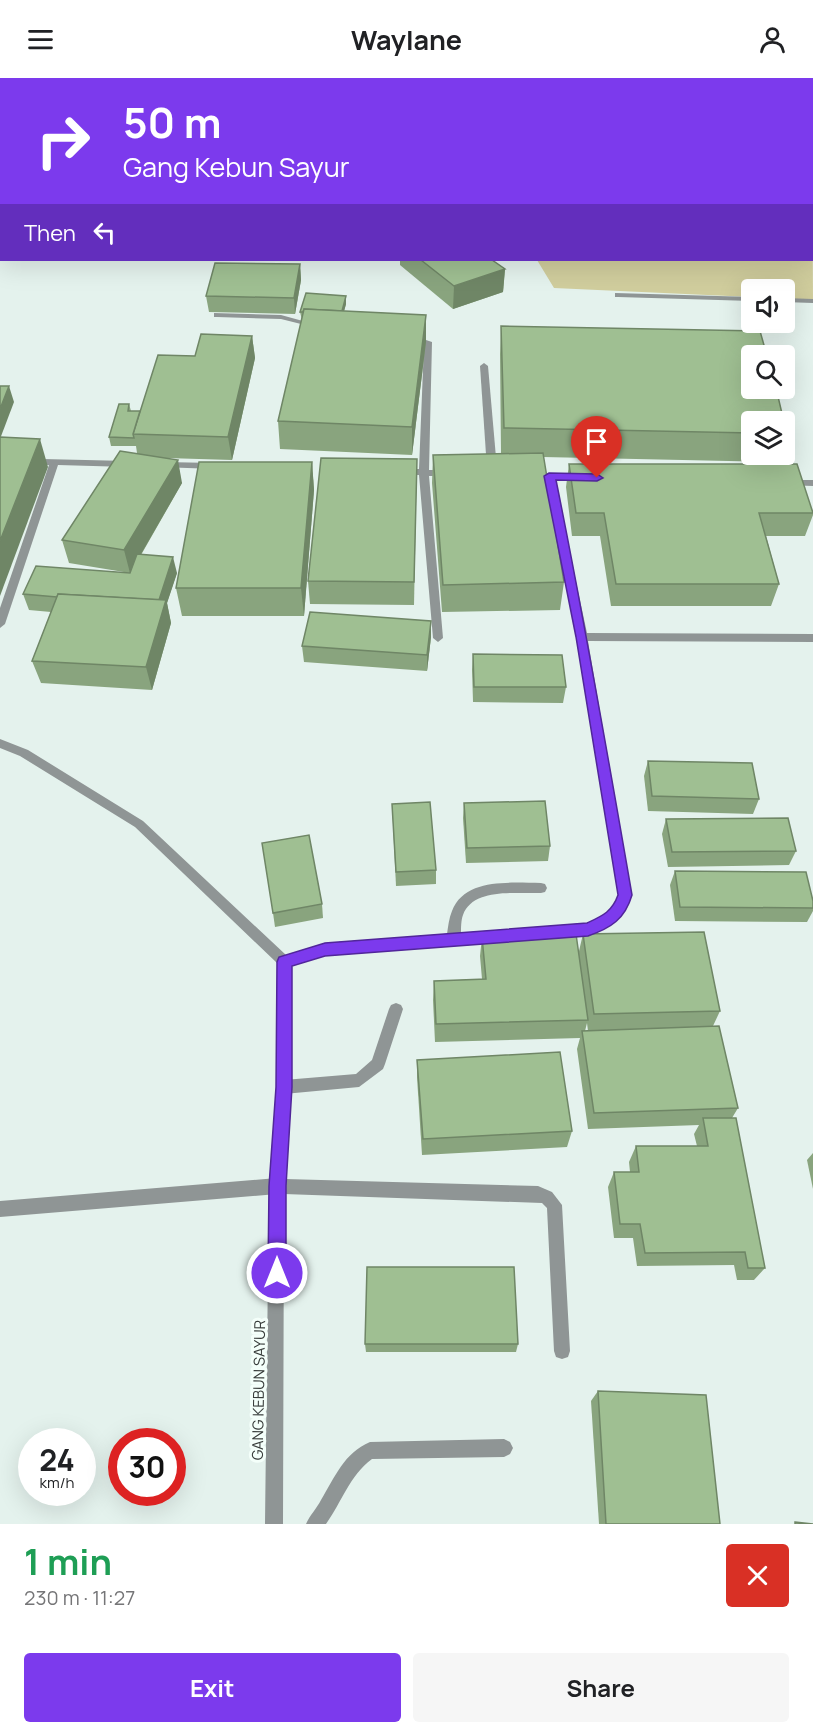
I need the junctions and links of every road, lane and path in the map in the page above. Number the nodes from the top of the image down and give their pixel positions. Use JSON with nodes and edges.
{"nodes":[{"id":1,"x":618,"y":295,"type":"dead end"},
{"id":2,"x":741,"y":299,"type":"edge"},
{"id":3,"x":795,"y":300,"type":"edge"},
{"id":4,"x":813,"y":301,"type":"edge"},
{"id":5,"x":217,"y":315,"type":"edge"},
{"id":6,"x":329,"y":327,"type":"edge"},
{"id":7,"x":399,"y":336,"type":"edge"},
{"id":8,"x":484,"y":366,"type":"dead end"},
{"id":9,"x":0,"y":461,"type":"edge"},
{"id":10,"x":55,"y":461,"type":"junction"},
{"id":11,"x":138,"y":464,"type":"edge"},
{"id":12,"x":150,"y":464,"type":"edge"},
{"id":13,"x":222,"y":467,"type":"edge"},
{"id":14,"x":389,"y":472,"type":"edge"},
{"id":15,"x":424,"y":473,"type":"junction"},
{"id":16,"x":461,"y":473,"type":"edge"},
{"id":17,"x":503,"y":474,"type":"edge"},
{"id":18,"x":597,"y":478,"type":"edge"},
{"id":19,"x":777,"y":482,"type":"edge"},
{"id":20,"x":813,"y":483,"type":"edge"},
{"id":21,"x":0,"y":624,"type":"edge"},
{"id":22,"x":582,"y":637,"type":"junction"},
{"id":23,"x":438,"y":638,"type":"dead end"},
{"id":24,"x":813,"y":638,"type":"edge"},
{"id":25,"x":0,"y":743,"type":"edge"},
{"id":26,"x":541,"y":888,"type":"dead end"},
{"id":27,"x":453,"y":940,"type":"junction"},
{"id":28,"x":284,"y":962,"type":"junction"},
{"id":29,"x":396,"y":1009,"type":"dead end"},
{"id":30,"x":284,"y":1087,"type":"junction"},
{"id":31,"x":278,"y":1186,"type":"junction"},
{"id":32,"x":0,"y":1209,"type":"edge"},
{"id":33,"x":562,"y":1351,"type":"dead end"},
{"id":34,"x":504,"y":1448,"type":"dead end"},
{"id":35,"x":274,"y":1524,"type":"edge"},
{"id":36,"x":315,"y":1524,"type":"edge"}],
"edges":[{"from":1,"to":2,"type":"street"},
{"from":3,"to":4,"type":"street"},
{"from":5,"to":6,"type":"street"},
{"from":7,"to":15,"type":"street"},
{"from":8,"to":17,"type":"street"},
{"from":9,"to":10,"type":"street"},
{"from":10,"to":11,"type":"street"},
{"from":10,"to":21,"type":"street"},
{"from":12,"to":13,"type":"street"},
{"from":14,"to":15,"type":"street"},
{"from":15,"to":16,"type":"street"},
{"from":15,"to":23,"type":"street"},
{"from":18,"to":22,"type":"street"},
{"from":19,"to":20,"type":"street"},
{"from":22,"to":24,"type":"street"},
{"from":22,"to":27,"type":"street"},
{"from":25,"to":28,"type":"street"},
{"from":26,"to":27,"type":"street"},
{"from":27,"to":28,"type":"street"},
{"from":28,"to":30,"type":"street","name":"GANG KEBUN SAYUR"},
{"from":29,"to":30,"type":"street"},
{"from":30,"to":31,"type":"street","name":"GANG KEBUN SAYUR"},
{"from":31,"to":32,"type":"street"},
{"from":31,"to":33,"type":"street"},
{"from":31,"to":35,"type":"street","name":"GANG KEBUN SAYUR"},
{"from":34,"to":36,"type":"street"}]}
